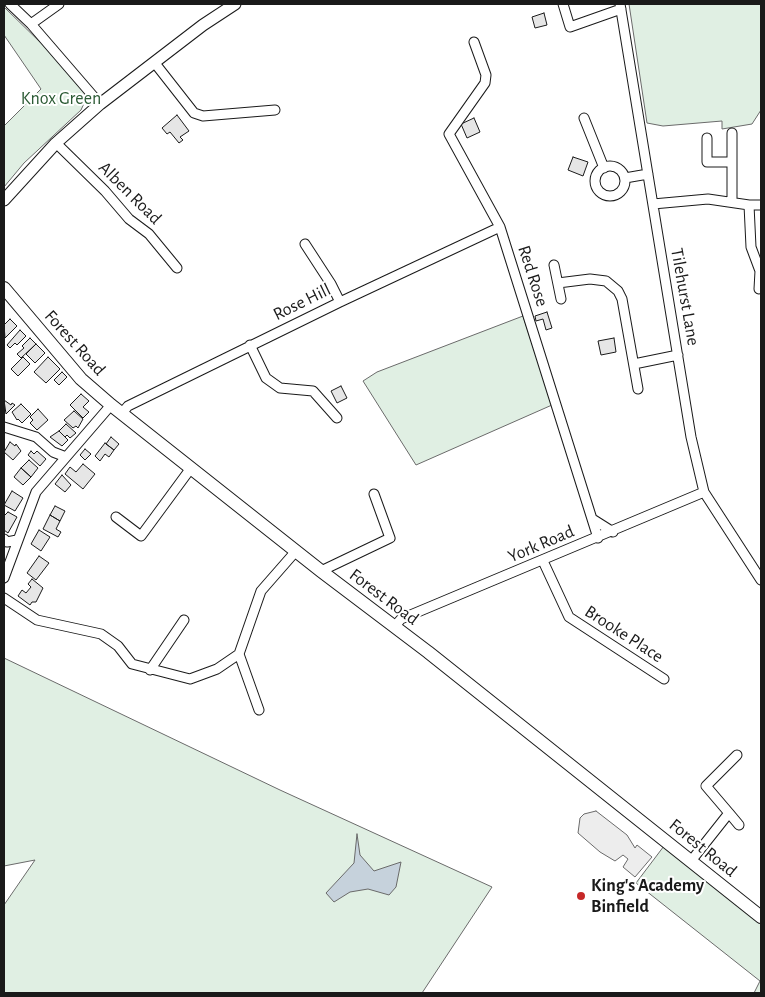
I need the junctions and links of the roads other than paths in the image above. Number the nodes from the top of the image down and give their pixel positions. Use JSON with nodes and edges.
{"nodes":[{"id":1,"x":10,"y":4,"type":"edge"},
{"id":2,"x":59,"y":4,"type":"edge"},
{"id":3,"x":235,"y":4,"type":"edge"},
{"id":4,"x":563,"y":4,"type":"edge"},
{"id":5,"x":621,"y":7,"type":"edge"},
{"id":6,"x":31,"y":24,"type":"junction"},
{"id":7,"x":474,"y":42,"type":"dead end"},
{"id":8,"x":154,"y":62,"type":"junction"},
{"id":9,"x":100,"y":104,"type":"junction"},
{"id":10,"x":275,"y":110,"type":"dead end"},
{"id":11,"x":584,"y":118,"type":"dead end"},
{"id":12,"x":732,"y":133,"type":"dead end"},
{"id":13,"x":707,"y":138,"type":"dead end"},
{"id":14,"x":56,"y":143,"type":"junction"},
{"id":15,"x":732,"y":162,"type":"junction"},
{"id":16,"x":604,"y":168,"type":"junction"},
{"id":17,"x":648,"y":174,"type":"junction"},
{"id":18,"x":625,"y":178,"type":"junction"},
{"id":19,"x":4,"y":200,"type":"edge"},
{"id":20,"x":732,"y":202,"type":"junction"},
{"id":21,"x":653,"y":204,"type":"junction"},
{"id":22,"x":749,"y":205,"type":"junction"},
{"id":23,"x":761,"y":205,"type":"edge"},
{"id":24,"x":500,"y":227,"type":"junction"},
{"id":25,"x":305,"y":244,"type":"dead end"},
{"id":26,"x":554,"y":265,"type":"dead end"},
{"id":27,"x":177,"y":268,"type":"dead end"},
{"id":28,"x":558,"y":283,"type":"junction"},
{"id":29,"x":4,"y":288,"type":"edge"},
{"id":30,"x":758,"y":289,"type":"dead end"},
{"id":31,"x":561,"y":299,"type":"dead end"},
{"id":32,"x":340,"y":302,"type":"junction"},
{"id":33,"x":250,"y":345,"type":"junction"},
{"id":34,"x":678,"y":355,"type":"junction"},
{"id":35,"x":634,"y":364,"type":"junction"},
{"id":36,"x":638,"y":389,"type":"dead end"},
{"id":37,"x":111,"y":405,"type":"junction"},
{"id":38,"x":122,"y":413,"type":"junction"},
{"id":39,"x":337,"y":418,"type":"dead end"},
{"id":40,"x":4,"y":427,"type":"edge"},
{"id":41,"x":66,"y":457,"type":"junction"},
{"id":42,"x":191,"y":468,"type":"junction"},
{"id":43,"x":704,"y":492,"type":"junction"},
{"id":44,"x":374,"y":494,"type":"dead end"},
{"id":45,"x":116,"y":517,"type":"dead end"},
{"id":46,"x":594,"y":520,"type":"junction"},
{"id":47,"x":613,"y":532,"type":"junction"},
{"id":48,"x":598,"y":538,"type":"junction"},
{"id":49,"x":4,"y":539,"type":"edge"},
{"id":50,"x":17,"y":540,"type":"junction"},
{"id":51,"x":296,"y":551,"type":"junction"},
{"id":52,"x":543,"y":561,"type":"junction"},
{"id":53,"x":322,"y":571,"type":"junction"},
{"id":54,"x":4,"y":578,"type":"edge"},
{"id":55,"x":761,"y":580,"type":"edge"},
{"id":56,"x":4,"y":598,"type":"edge"},
{"id":57,"x":184,"y":620,"type":"dead end"},
{"id":58,"x":394,"y":627,"type":"junction"},
{"id":59,"x":239,"y":654,"type":"junction"},
{"id":60,"x":150,"y":670,"type":"junction"},
{"id":61,"x":664,"y":679,"type":"dead end"},
{"id":62,"x":259,"y":710,"type":"dead end"},
{"id":63,"x":737,"y":755,"type":"dead end"},
{"id":64,"x":729,"y":813,"type":"junction"},
{"id":65,"x":739,"y":825,"type":"dead end"},
{"id":66,"x":691,"y":861,"type":"junction"},
{"id":67,"x":761,"y":917,"type":"edge"}],
"edges":[{"from":1,"to":6,"type":"street"},
{"from":2,"to":6,"type":"street"},
{"from":3,"to":8,"type":"street"},
{"from":4,"to":5,"type":"street"},
{"from":5,"to":17,"type":"street","name":"Tilehurst Lane"},
{"from":6,"to":9,"type":"street"},
{"from":7,"to":24,"type":"street","name":"Red Rose"},
{"from":8,"to":9,"type":"street"},
{"from":8,"to":10,"type":"street"},
{"from":9,"to":14,"type":"street"},
{"from":11,"to":16,"type":"street"},
{"from":12,"to":15,"type":"street"},
{"from":13,"to":15,"type":"street"},
{"from":14,"to":19,"type":"street"},
{"from":14,"to":27,"type":"street","name":"Alben Road"},
{"from":15,"to":20,"type":"street"},
{"from":16,"to":18,"type":"street"},
{"from":16,"to":18,"type":"street"},
{"from":17,"to":18,"type":"street"},
{"from":17,"to":21,"type":"street","name":"Tilehurst Lane"},
{"from":20,"to":21,"type":"street"},
{"from":20,"to":22,"type":"street"},
{"from":21,"to":34,"type":"street","name":"Tilehurst Lane"},
{"from":22,"to":23,"type":"street"},
{"from":22,"to":30,"type":"street"},
{"from":24,"to":32,"type":"street","name":"Rose Hill"},
{"from":24,"to":46,"type":"street","name":"Red Rose"},
{"from":25,"to":32,"type":"street"},
{"from":26,"to":28,"type":"street"},
{"from":28,"to":31,"type":"street"},
{"from":28,"to":35,"type":"street"},
{"from":29,"to":37,"type":"main road","name":"Forest Road"},
{"from":32,"to":33,"type":"street","name":"Rose Hill"},
{"from":33,"to":38,"type":"street","name":"Rose Hill"},
{"from":33,"to":39,"type":"street"},
{"from":34,"to":35,"type":"street"},
{"from":34,"to":43,"type":"street","name":"Tilehurst Lane"},
{"from":35,"to":36,"type":"street"},
{"from":37,"to":38,"type":"main road","name":"Forest Road"},
{"from":37,"to":41,"type":"street"},
{"from":38,"to":42,"type":"main road","name":"Forest Road"},
{"from":40,"to":41,"type":"street"},
{"from":41,"to":50,"type":"street"},
{"from":42,"to":45,"type":"street"},
{"from":42,"to":51,"type":"main road","name":"Forest Road"},
{"from":43,"to":47,"type":"street","name":"York Road"},
{"from":43,"to":55,"type":"street","name":"Tilehurst Lane"},
{"from":44,"to":53,"type":"street"},
{"from":46,"to":47,"type":"street"},
{"from":46,"to":48,"type":"street","name":"Red Rose"},
{"from":47,"to":48,"type":"street","name":"York Road"},
{"from":48,"to":52,"type":"street","name":"York Road"},
{"from":49,"to":50,"type":"street"},
{"from":50,"to":54,"type":"street"},
{"from":51,"to":53,"type":"main road","name":"Forest Road"},
{"from":51,"to":59,"type":"street"},
{"from":52,"to":58,"type":"street","name":"York Road"},
{"from":52,"to":61,"type":"street","name":"Brooke Place"},
{"from":53,"to":58,"type":"main road","name":"Forest Road"},
{"from":56,"to":60,"type":"street"},
{"from":57,"to":60,"type":"street"},
{"from":58,"to":66,"type":"main road","name":"Forest Road"},
{"from":59,"to":60,"type":"street"},
{"from":59,"to":62,"type":"street"},
{"from":63,"to":64,"type":"street"},
{"from":64,"to":65,"type":"street"},
{"from":64,"to":66,"type":"street"},
{"from":66,"to":67,"type":"main road","name":"Forest Road"}]}
